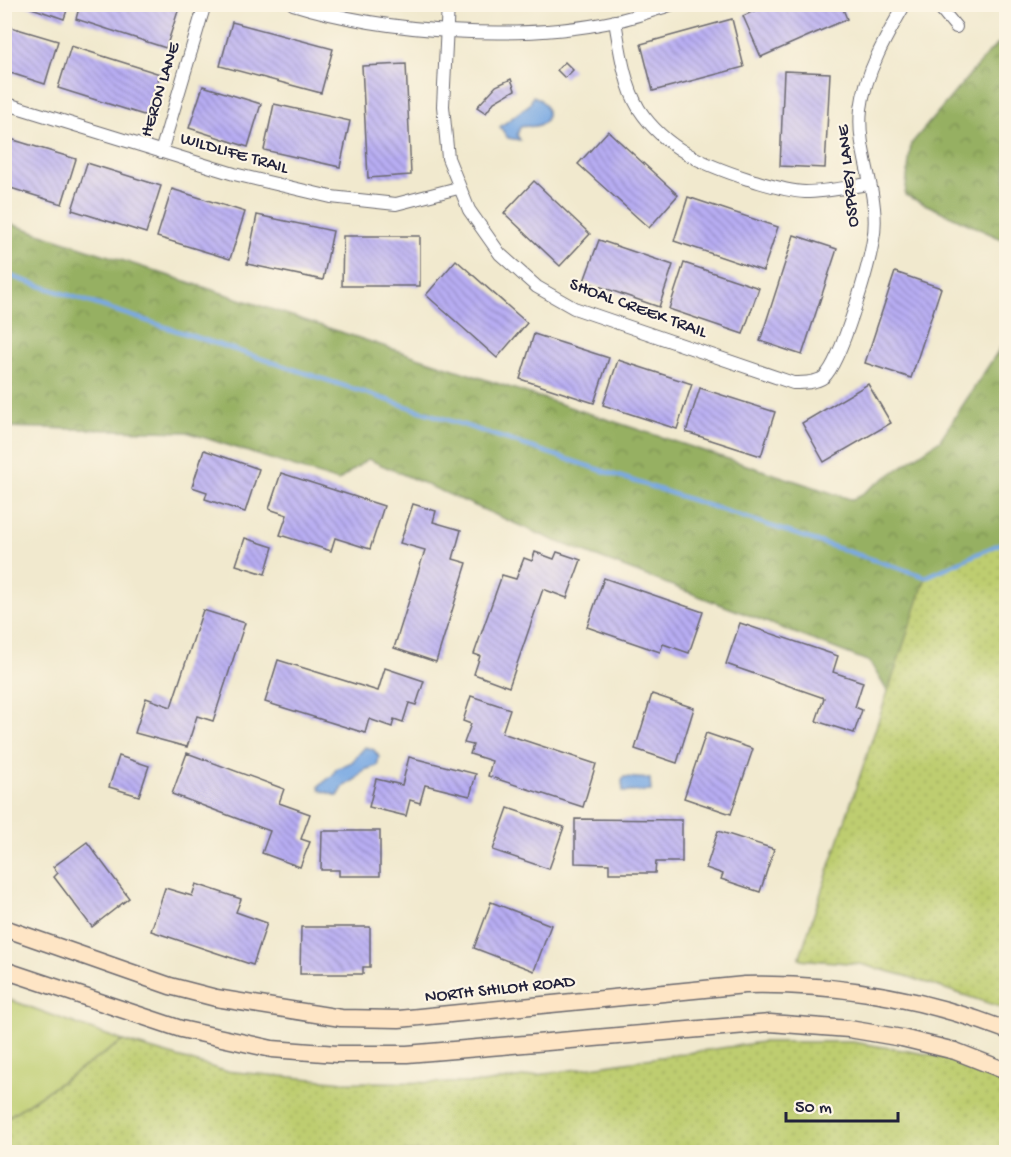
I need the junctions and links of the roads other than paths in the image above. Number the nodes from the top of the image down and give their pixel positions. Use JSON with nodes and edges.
{"nodes":[{"id":1,"x":205,"y":4,"type":"edge"},
{"id":2,"x":293,"y":4,"type":"edge"},
{"id":3,"x":448,"y":4,"type":"edge"},
{"id":4,"x":673,"y":4,"type":"edge"},
{"id":5,"x":905,"y":4,"type":"edge"},
{"id":6,"x":938,"y":4,"type":"edge"},
{"id":7,"x":615,"y":21,"type":"junction"},
{"id":8,"x":956,"y":27,"type":"dead end"},
{"id":9,"x":447,"y":30,"type":"junction"},
{"id":10,"x":4,"y":103,"type":"edge"},
{"id":11,"x":161,"y":152,"type":"junction"},
{"id":12,"x":868,"y":184,"type":"junction"},
{"id":13,"x":458,"y":188,"type":"junction"},
{"id":14,"x":822,"y":378,"type":"joint"},
{"id":15,"x":4,"y":928,"type":"edge"},
{"id":16,"x":4,"y":970,"type":"edge"},
{"id":17,"x":1006,"y":1030,"type":"edge"},
{"id":18,"x":1006,"y":1071,"type":"edge"}],
"edges":[{"from":1,"to":11,"type":"street","name":"HERON LANE"},
{"from":2,"to":9,"type":"street"},
{"from":3,"to":9,"type":"street","name":"SHOAL CREEK TRAIL"},
{"from":4,"to":7,"type":"street"},
{"from":5,"to":12,"type":"street","name":"OSPREY LANE"},
{"from":6,"to":8,"type":"street"},
{"from":7,"to":9,"type":"street"},
{"from":7,"to":12,"type":"street"},
{"from":9,"to":13,"type":"street","name":"SHOAL CREEK TRAIL"},
{"from":10,"to":11,"type":"street","name":"WILDLIFE TRAIL"},
{"from":11,"to":13,"type":"street","name":"WILDLIFE TRAIL"},
{"from":12,"to":14,"type":"street","name":"OSPREY LANE"},
{"from":13,"to":14,"type":"street","name":"SHOAL CREEK TRAIL"},
{"from":15,"to":17,"type":"main road","name":"NORTH SHILOH ROAD"},
{"from":16,"to":18,"type":"main road"}]}
